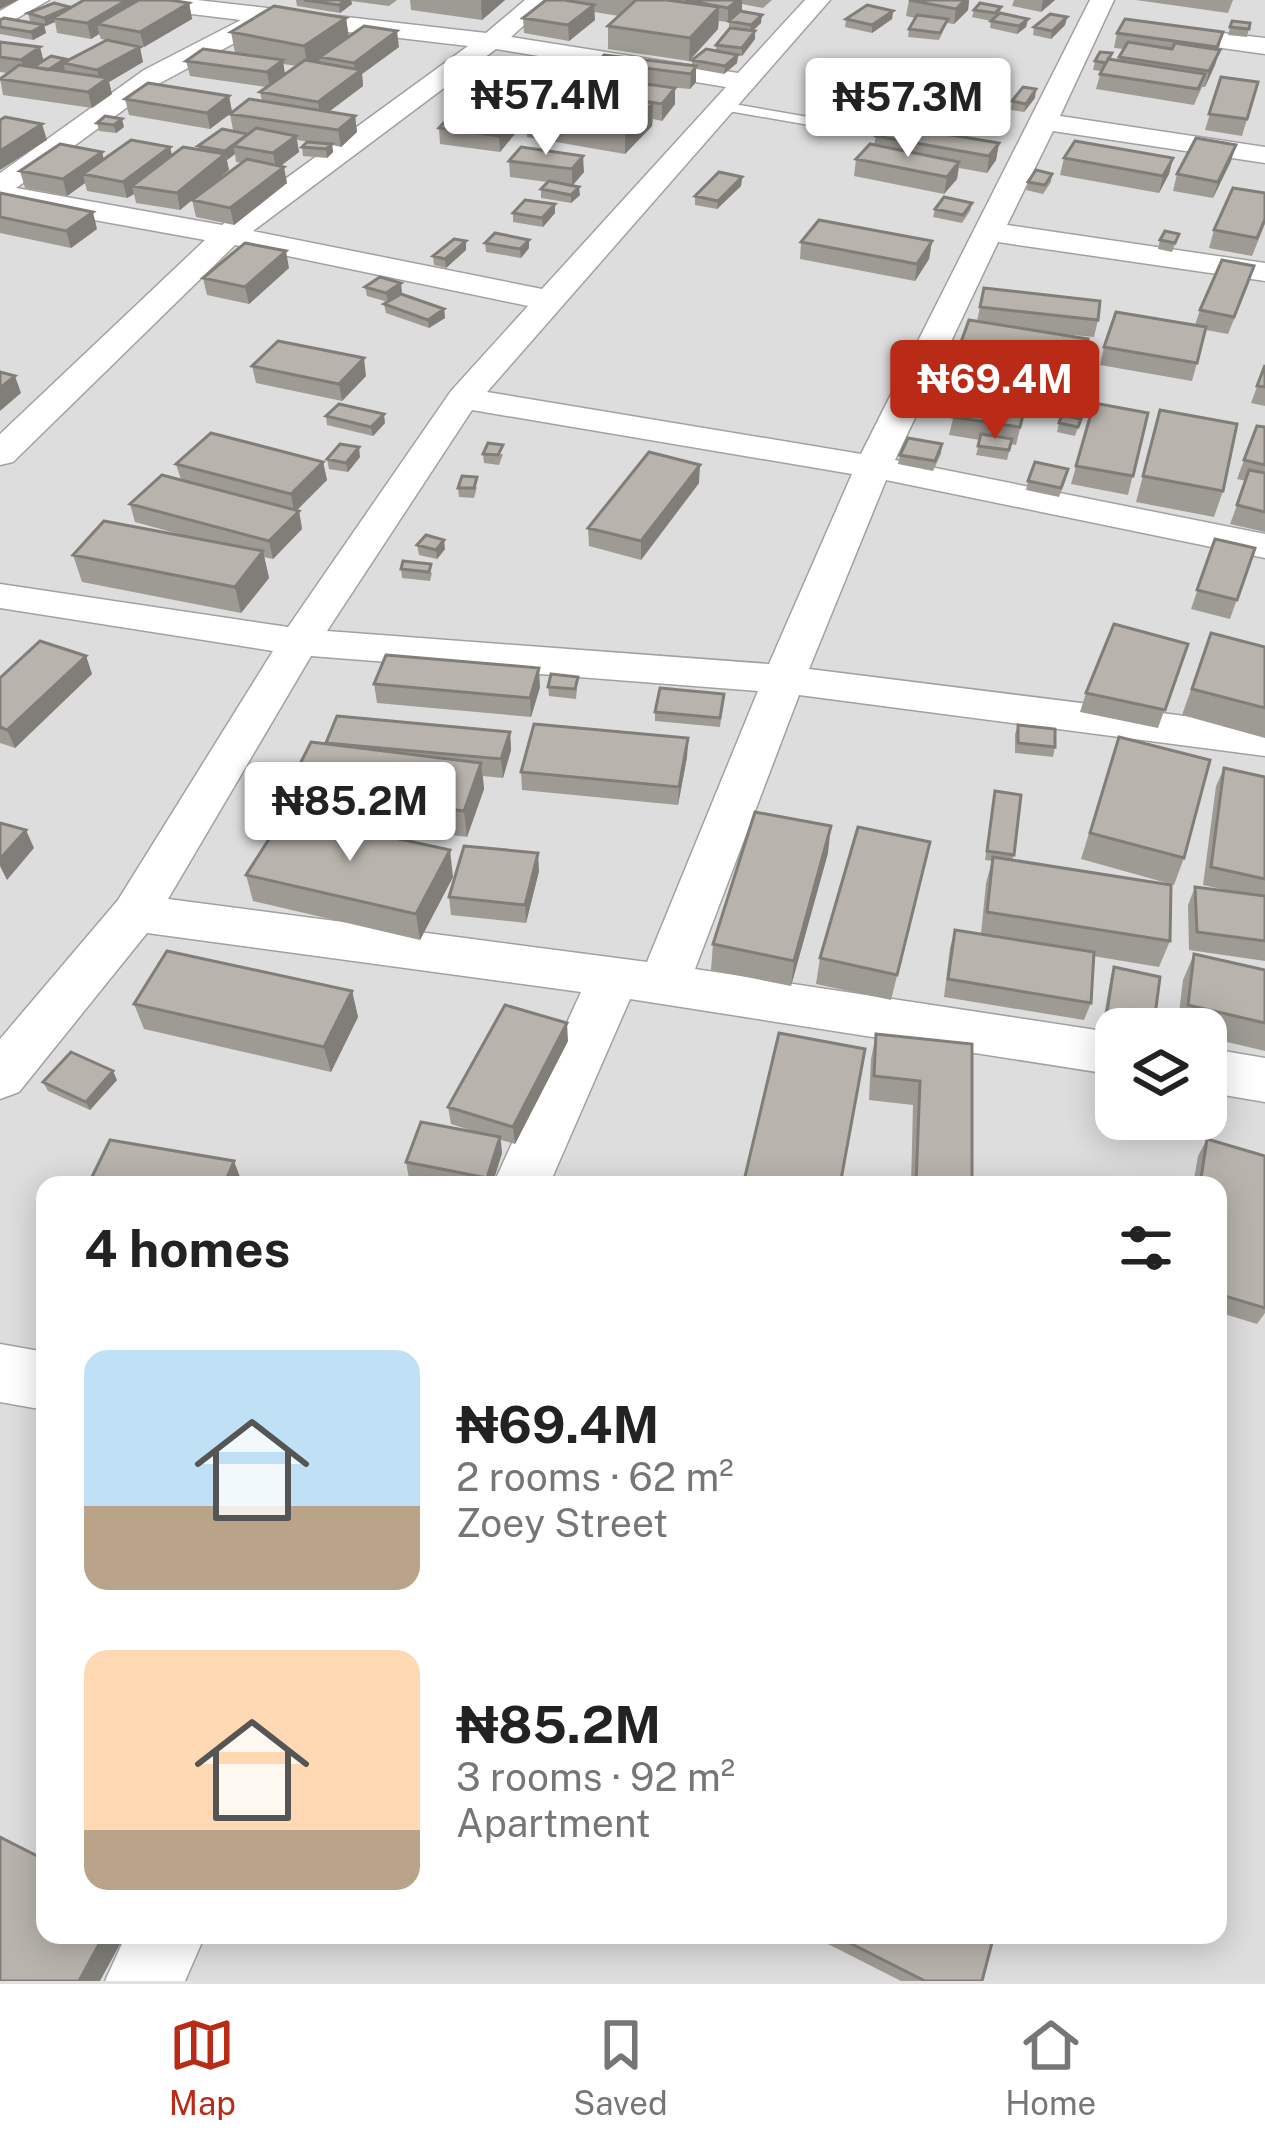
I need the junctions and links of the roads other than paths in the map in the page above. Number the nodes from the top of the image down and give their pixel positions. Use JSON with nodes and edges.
{"nodes":[{"id":1,"x":37,"y":0,"type":"edge"},
{"id":2,"x":134,"y":0,"type":"edge"},
{"id":3,"x":540,"y":0,"type":"edge"},
{"id":4,"x":818,"y":0,"type":"edge"},
{"id":5,"x":265,"y":17,"type":"junction"},
{"id":6,"x":1110,"y":20,"type":"edge"},
{"id":7,"x":0,"y":21,"type":"edge"},
{"id":8,"x":491,"y":41,"type":"junction"},
{"id":9,"x":1265,"y":46,"type":"edge"},
{"id":10,"x":733,"y":94,"type":"junction"},
{"id":11,"x":1047,"y":122,"type":"junction"},
{"id":12,"x":855,"y":129,"type":"dead end"},
{"id":13,"x":1265,"y":154,"type":"edge"},
{"id":14,"x":0,"y":190,"type":"edge"},
{"id":15,"x":987,"y":231,"type":"junction"},
{"id":16,"x":228,"y":235,"type":"junction"},
{"id":17,"x":1265,"y":272,"type":"edge"},
{"id":18,"x":552,"y":301,"type":"junction"},
{"id":19,"x":464,"y":398,"type":"junction"},
{"id":20,"x":0,"y":454,"type":"edge"},
{"id":21,"x":874,"y":467,"type":"junction"},
{"id":22,"x":1265,"y":546,"type":"edge"},
{"id":23,"x":0,"y":596,"type":"edge"},
{"id":24,"x":299,"y":642,"type":"junction"},
{"id":25,"x":783,"y":680,"type":"junction"},
{"id":26,"x":1265,"y":741,"type":"edge"},
{"id":27,"x":135,"y":913,"type":"junction"},
{"id":28,"x":638,"y":981,"type":"junction"},
{"id":29,"x":1095,"y":1051,"type":"edge"},
{"id":30,"x":1227,"y":1074,"type":"edge"},
{"id":31,"x":0,"y":1077,"type":"edge"},
{"id":32,"x":1265,"y":1080,"type":"edge"},
{"id":33,"x":526,"y":1176,"type":"edge"},
{"id":34,"x":0,"y":1372,"type":"edge"},
{"id":35,"x":36,"y":1379,"type":"edge"},
{"id":36,"x":162,"y":1944,"type":"edge"},
{"id":37,"x":144,"y":1981,"type":"edge"}],
"edges":[{"from":1,"to":7,"type":"street"},
{"from":2,"to":5,"type":"street"},
{"from":3,"to":8,"type":"street"},
{"from":4,"to":10,"type":"street"},
{"from":5,"to":8,"type":"street"},
{"from":5,"to":14,"type":"street"},
{"from":6,"to":9,"type":"street"},
{"from":6,"to":11,"type":"street"},
{"from":8,"to":10,"type":"street"},
{"from":8,"to":16,"type":"street"},
{"from":10,"to":12,"type":"lane"},
{"from":10,"to":18,"type":"street"},
{"from":11,"to":13,"type":"street"},
{"from":11,"to":15,"type":"street"},
{"from":14,"to":16,"type":"street"},
{"from":15,"to":17,"type":"street"},
{"from":15,"to":21,"type":"street"},
{"from":16,"to":18,"type":"street"},
{"from":16,"to":20,"type":"street"},
{"from":18,"to":19,"type":"street"},
{"from":19,"to":21,"type":"street"},
{"from":19,"to":24,"type":"street"},
{"from":21,"to":22,"type":"street"},
{"from":21,"to":25,"type":"street"},
{"from":23,"to":24,"type":"street"},
{"from":24,"to":25,"type":"street"},
{"from":24,"to":27,"type":"street"},
{"from":25,"to":26,"type":"street"},
{"from":25,"to":28,"type":"street"},
{"from":27,"to":28,"type":"street"},
{"from":27,"to":31,"type":"street"},
{"from":28,"to":29,"type":"street"},
{"from":28,"to":33,"type":"street"},
{"from":30,"to":32,"type":"street"},
{"from":34,"to":35,"type":"street"},
{"from":36,"to":37,"type":"street"}]}
